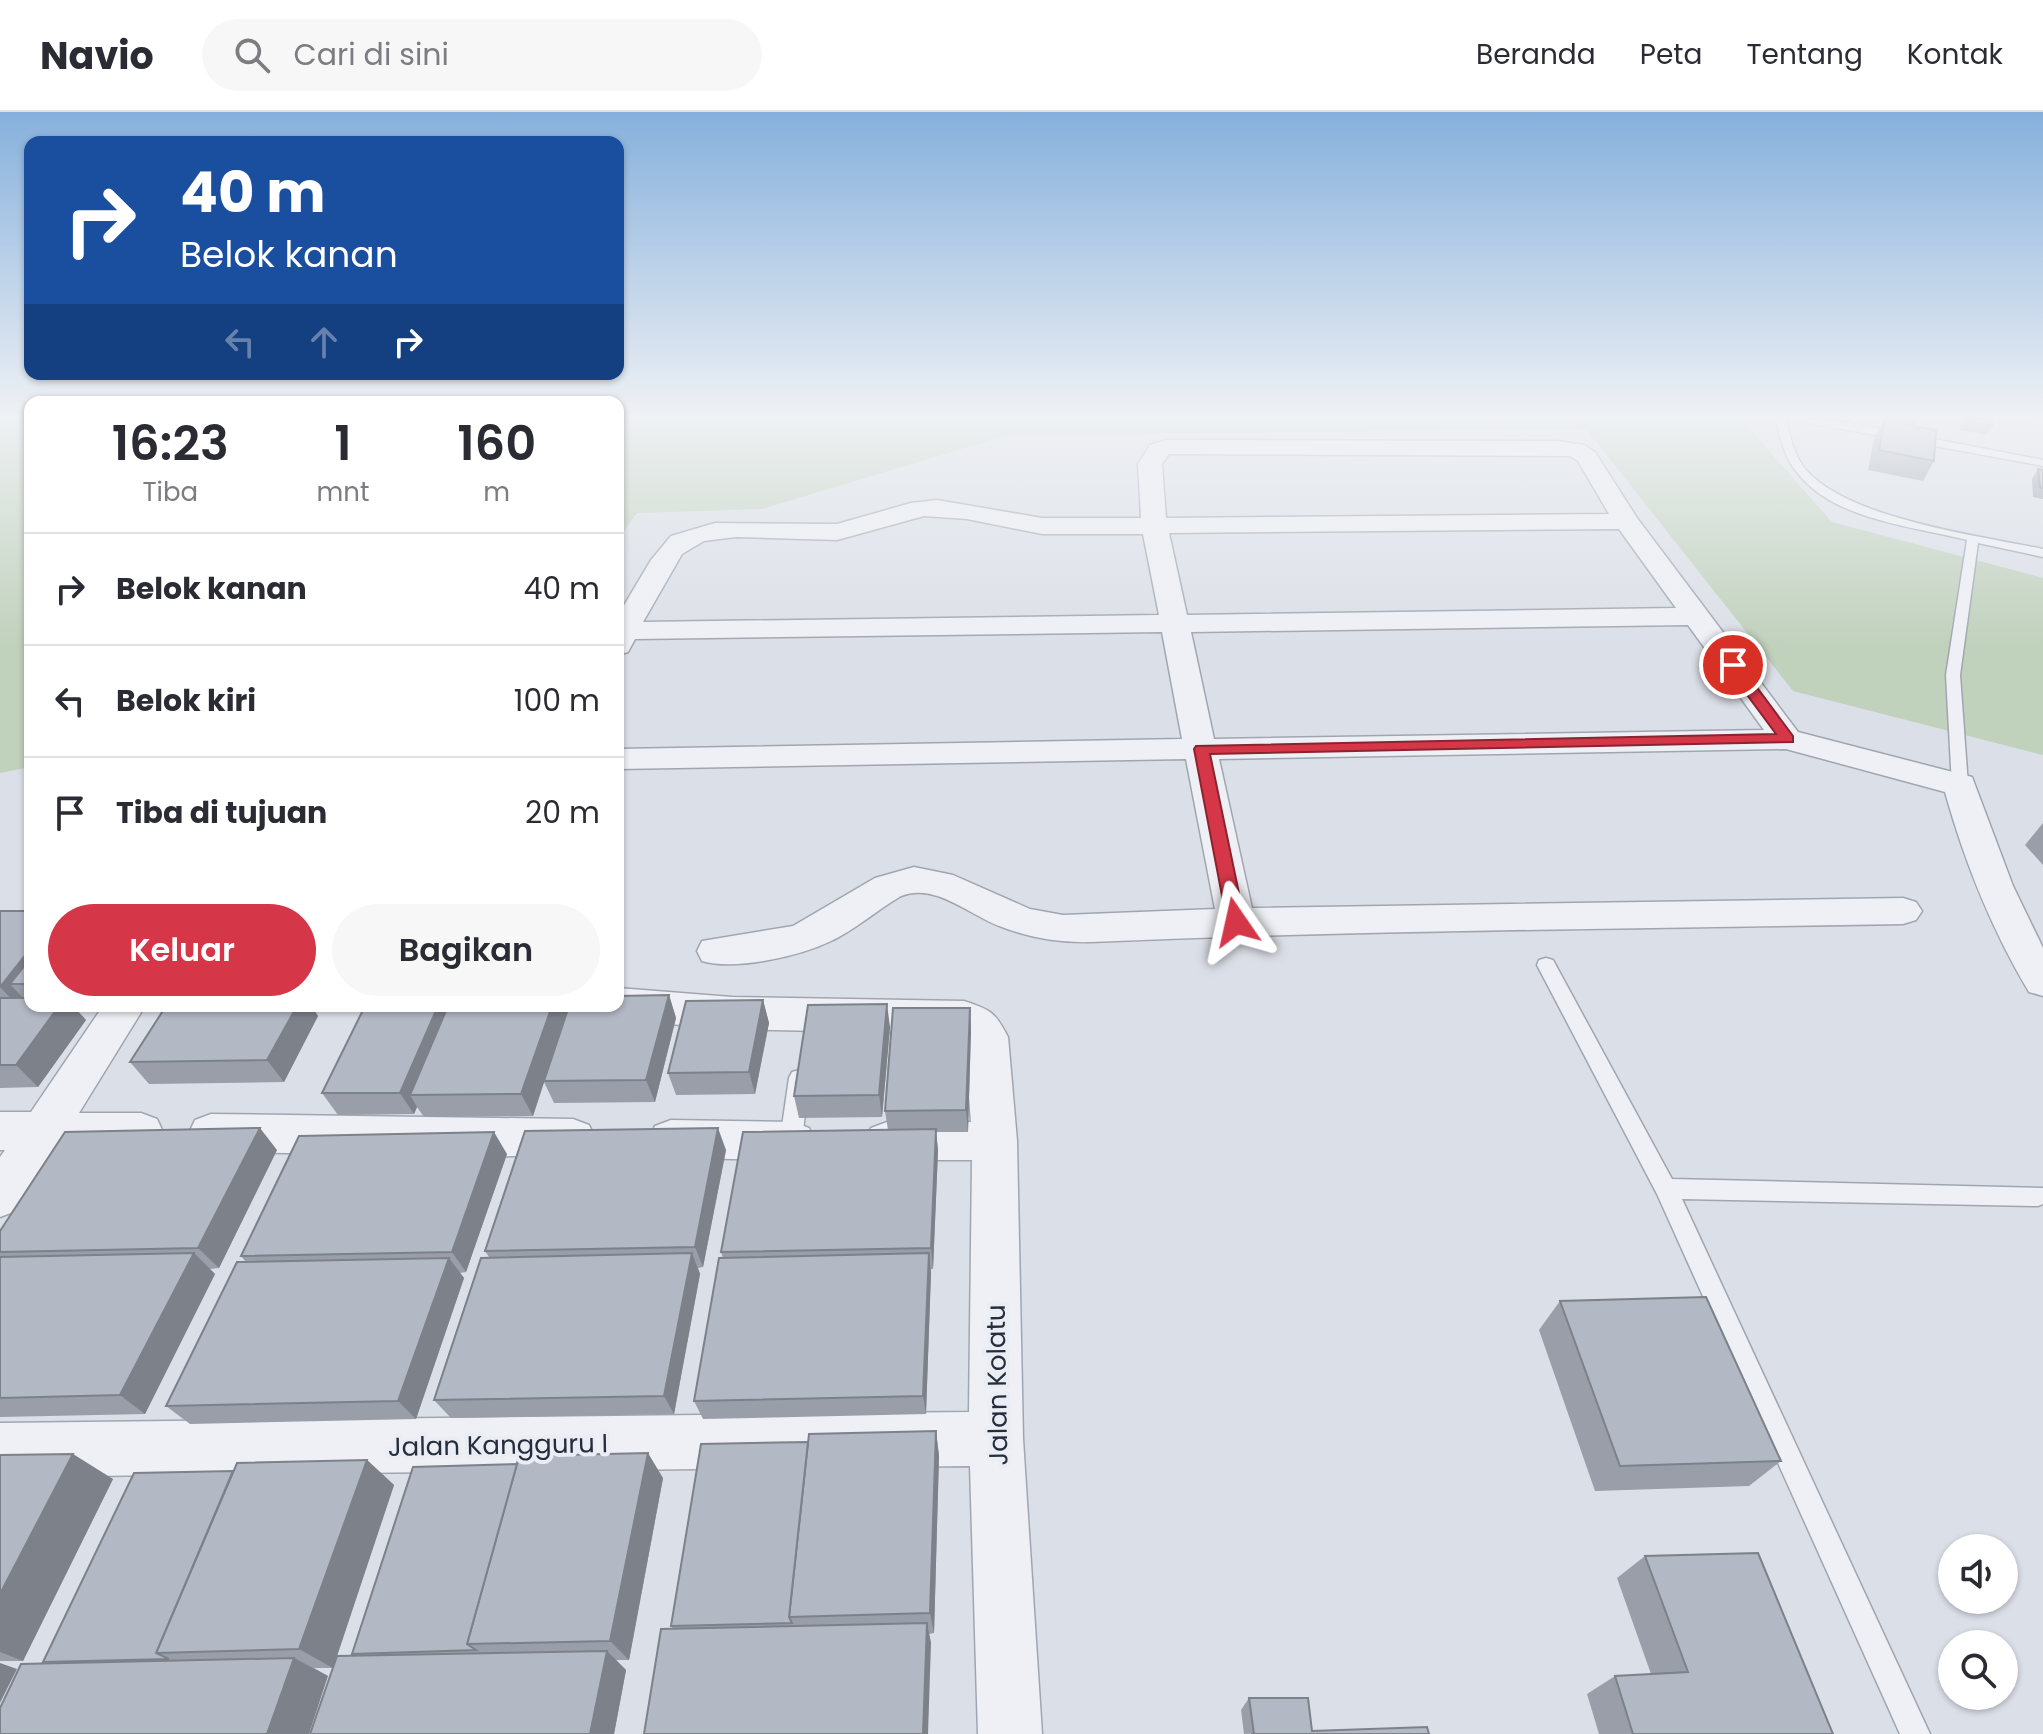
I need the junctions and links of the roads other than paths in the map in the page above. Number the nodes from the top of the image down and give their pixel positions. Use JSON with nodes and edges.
{"nodes":[{"id":1,"x":1153,"y":495,"type":"edge"},
{"id":2,"x":1610,"y":495,"type":"edge"},
{"id":3,"x":1832,"y":495,"type":"edge"},
{"id":4,"x":1626,"y":521,"type":"junction"},
{"id":5,"x":1154,"y":524,"type":"junction"},
{"id":6,"x":1973,"y":538,"type":"junction"},
{"id":7,"x":2043,"y":553,"type":"edge"},
{"id":8,"x":1696,"y":616,"type":"junction"},
{"id":9,"x":1175,"y":623,"type":"junction"},
{"id":10,"x":624,"y":634,"type":"edge"},
{"id":11,"x":624,"y":639,"type":"edge"},
{"id":12,"x":1787,"y":739,"type":"junction"},
{"id":13,"x":1201,"y":749,"type":"junction"},
{"id":14,"x":624,"y":759,"type":"edge"},
{"id":15,"x":1960,"y":785,"type":"junction"},
{"id":16,"x":1903,"y":911,"type":"dead end"},
{"id":17,"x":1236,"y":922,"type":"junction"},
{"id":18,"x":716,"y":951,"type":"dead end"},
{"id":19,"x":1546,"y":965,"type":"dead end"},
{"id":20,"x":2039,"y":968,"type":"edge"},
{"id":21,"x":624,"y":1004,"type":"edge"},
{"id":22,"x":121,"y":1012,"type":"edge"},
{"id":23,"x":801,"y":1062,"type":"edge"},
{"id":24,"x":0,"y":1131,"type":"edge"},
{"id":25,"x":45,"y":1131,"type":"junction"},
{"id":26,"x":791,"y":1140,"type":"junction"},
{"id":27,"x":995,"y":1141,"type":"junction"},
{"id":28,"x":1666,"y":1189,"type":"junction"},
{"id":29,"x":0,"y":1196,"type":"edge"},
{"id":30,"x":2038,"y":1196,"type":"dead end"},
{"id":31,"x":996,"y":1439,"type":"junction"},
{"id":32,"x":0,"y":1450,"type":"edge"},
{"id":33,"x":1010,"y":1734,"type":"edge"},
{"id":34,"x":1915,"y":1734,"type":"edge"}],
"edges":[{"from":1,"to":5,"type":"street"},
{"from":2,"to":4,"type":"street"},
{"from":3,"to":6,"type":"lane"},
{"from":4,"to":5,"type":"street"},
{"from":4,"to":8,"type":"street"},
{"from":5,"to":9,"type":"street"},
{"from":5,"to":10,"type":"street"},
{"from":6,"to":7,"type":"lane"},
{"from":6,"to":15,"type":"lane"},
{"from":8,"to":9,"type":"street"},
{"from":8,"to":12,"type":"street"},
{"from":9,"to":11,"type":"street"},
{"from":9,"to":13,"type":"street"},
{"from":12,"to":13,"type":"street"},
{"from":12,"to":15,"type":"street"},
{"from":13,"to":14,"type":"street"},
{"from":13,"to":17,"type":"street"},
{"from":15,"to":20,"type":"street"},
{"from":16,"to":17,"type":"street"},
{"from":17,"to":18,"type":"street"},
{"from":19,"to":28,"type":"lane"},
{"from":21,"to":27,"type":"street","name":"Jalan Kolatu"},
{"from":22,"to":25,"type":"street"},
{"from":23,"to":26,"type":"lane"},
{"from":24,"to":25,"type":"street"},
{"from":25,"to":26,"type":"street"},
{"from":25,"to":29,"type":"street"},
{"from":26,"to":27,"type":"street"},
{"from":27,"to":31,"type":"street","name":"Jalan Kolatu"},
{"from":28,"to":30,"type":"lane"},
{"from":28,"to":34,"type":"lane"},
{"from":31,"to":32,"type":"street","name":"Jalan Kangguru I"},
{"from":31,"to":33,"type":"street","name":"Jalan Kolatu"}]}
